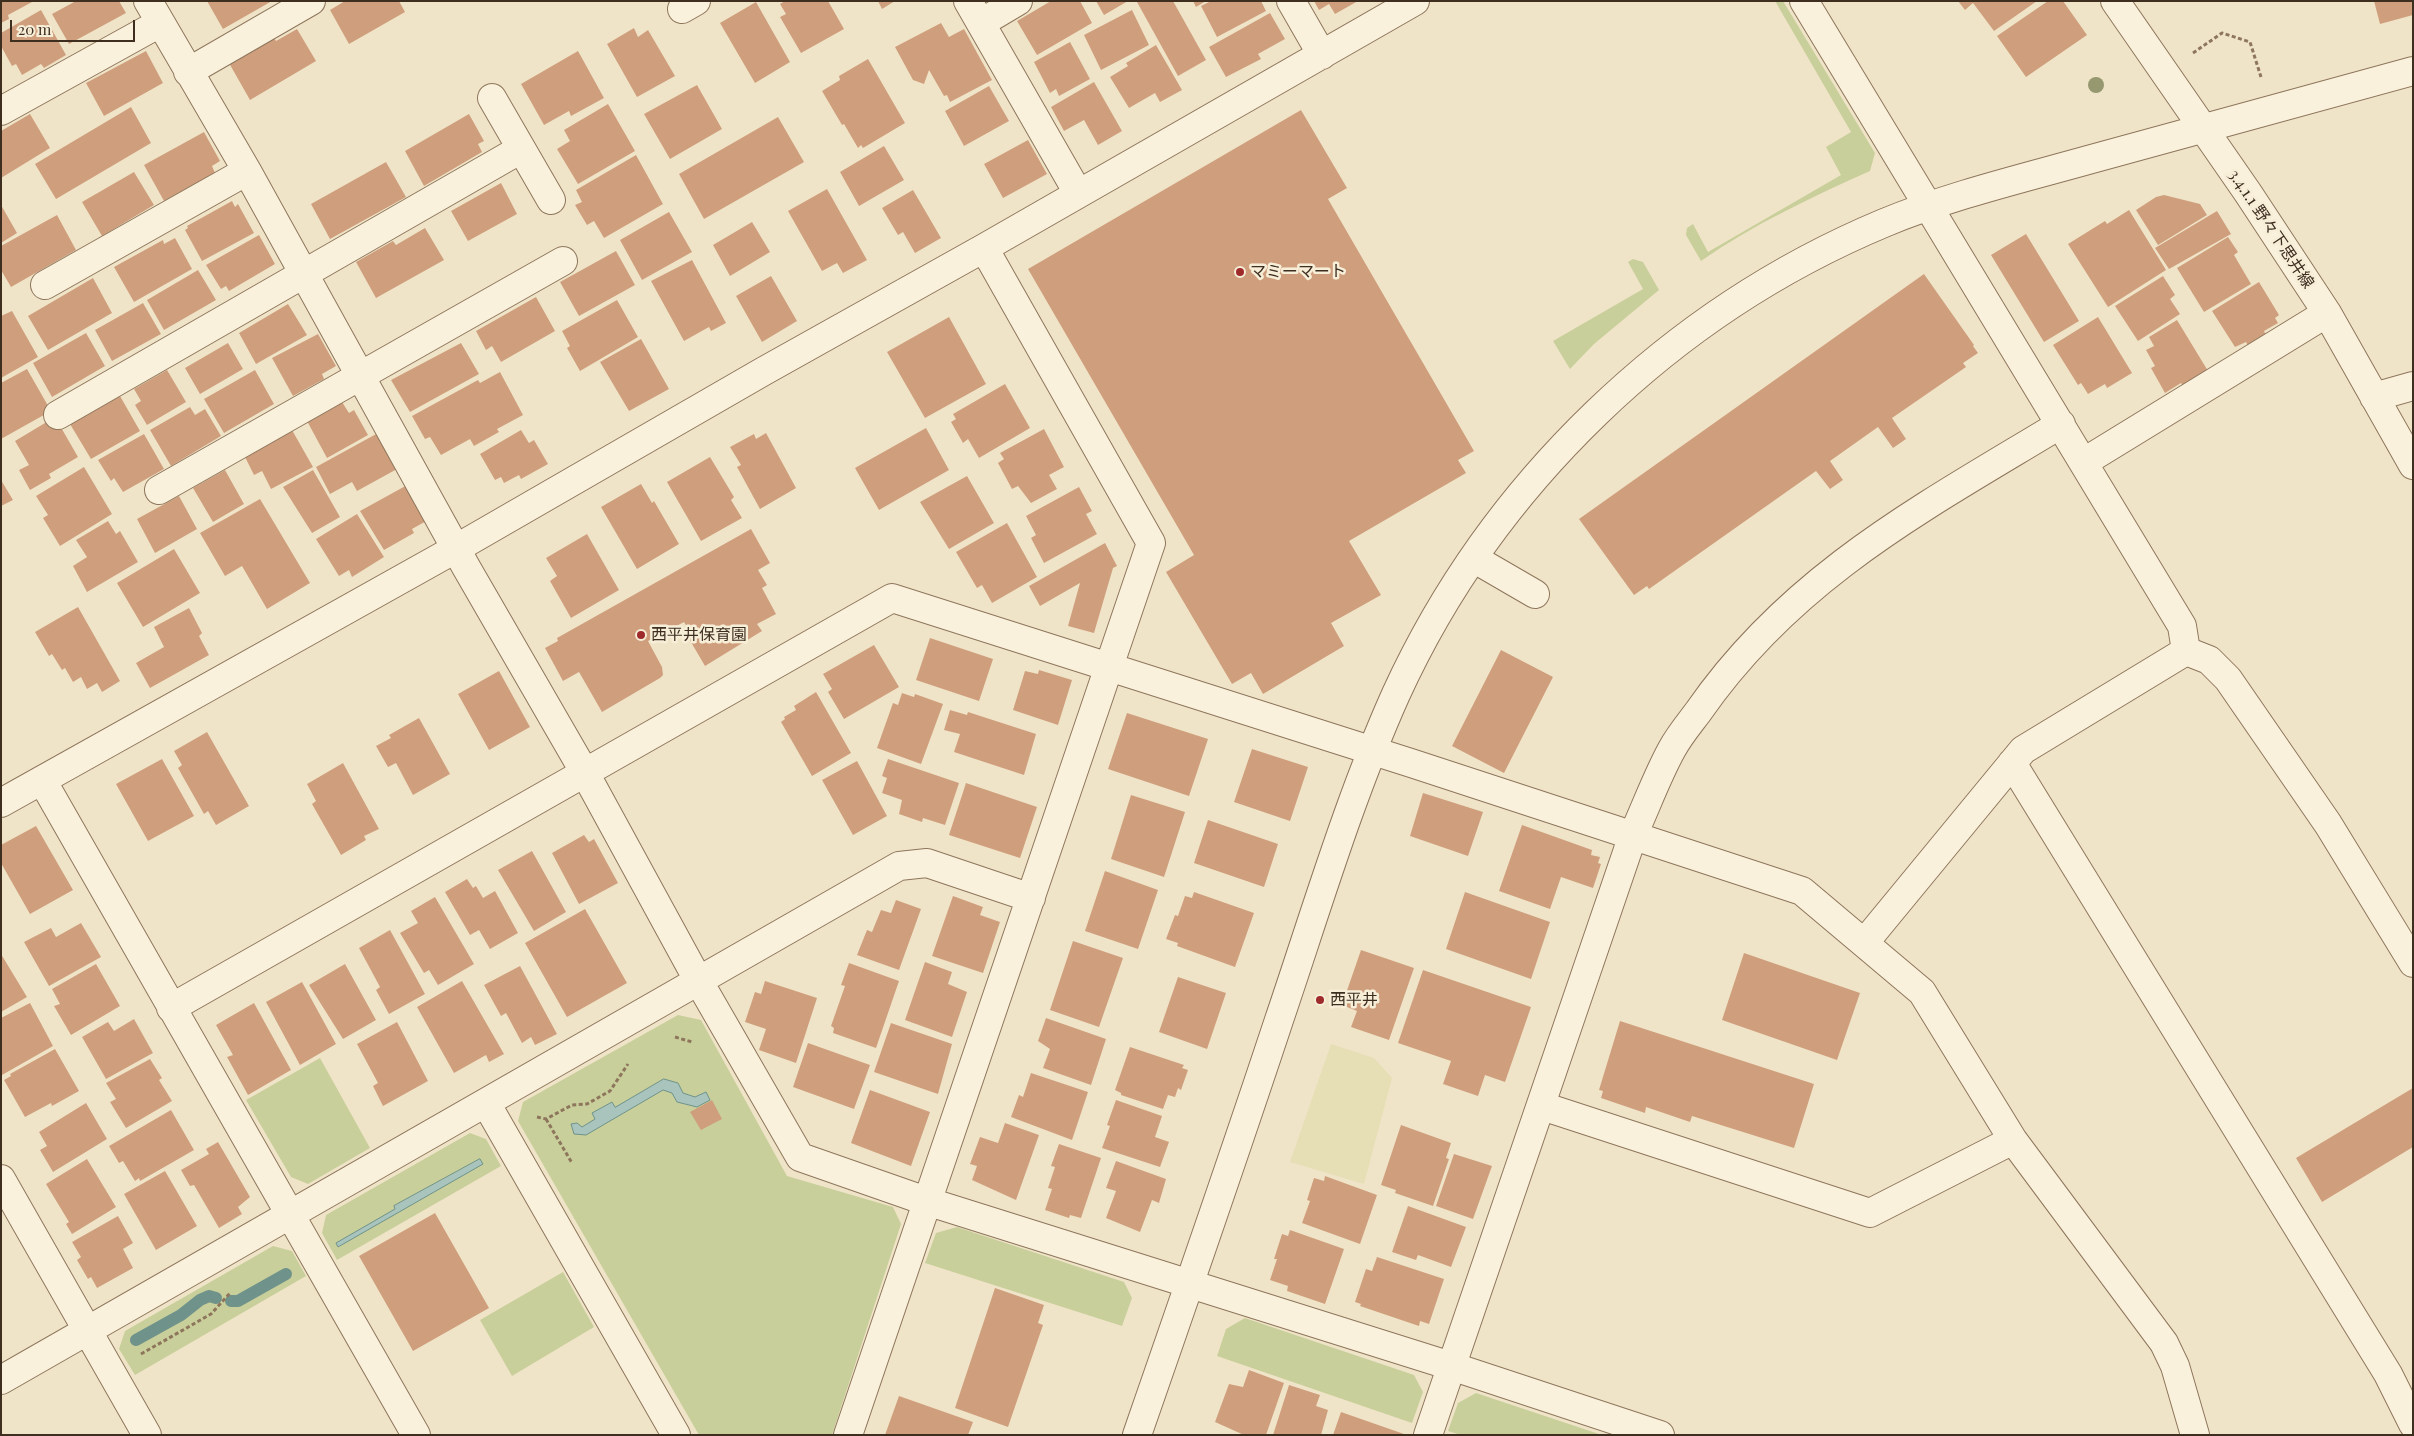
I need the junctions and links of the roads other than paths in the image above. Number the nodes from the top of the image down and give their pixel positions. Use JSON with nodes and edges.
{"nodes":[{"id":1,"x":311,"y":1,"type":"edge"},
{"id":2,"x":1018,"y":1,"type":"edge"},
{"id":3,"x":1291,"y":1,"type":"edge"},
{"id":4,"x":1415,"y":1,"type":"edge"},
{"id":5,"x":1804,"y":1,"type":"edge"},
{"id":6,"x":2115,"y":1,"type":"edge"},
{"id":7,"x":154,"y":12,"type":"edge"},
{"id":8,"x":975,"y":12,"type":"edge"},
{"id":9,"x":1322,"y":55,"type":"junction"},
{"id":10,"x":2413,"y":71,"type":"edge"},
{"id":11,"x":188,"y":72,"type":"junction"},
{"id":12,"x":492,"y":98,"type":"dead end"},
{"id":13,"x":1,"y":111,"type":"edge"},
{"id":14,"x":2204,"y":129,"type":"junction"},
{"id":15,"x":521,"y":149,"type":"junction"},
{"id":16,"x":247,"y":171,"type":"junction"},
{"id":17,"x":1078,"y":193,"type":"junction"},
{"id":18,"x":552,"y":200,"type":"dead end"},
{"id":19,"x":1928,"y":206,"type":"junction"},
{"id":20,"x":984,"y":248,"type":"junction"},
{"id":21,"x":563,"y":262,"type":"dead end"},
{"id":22,"x":304,"y":275,"type":"junction"},
{"id":23,"x":45,"y":285,"type":"dead end"},
{"id":24,"x":2327,"y":314,"type":"junction"},
{"id":25,"x":362,"y":375,"type":"junction"},
{"id":26,"x":2413,"y":386,"type":"edge"},
{"id":27,"x":2374,"y":396,"type":"junction"},
{"id":28,"x":58,"y":415,"type":"dead end"},
{"id":29,"x":2061,"y":424,"type":"junction"},
{"id":30,"x":2084,"y":462,"type":"junction"},
{"id":31,"x":2413,"y":466,"type":"edge"},
{"id":32,"x":159,"y":490,"type":"dead end"},
{"id":33,"x":457,"y":548,"type":"junction"},
{"id":34,"x":1472,"y":558,"type":"junction"},
{"id":35,"x":1535,"y":594,"type":"dead end"},
{"id":36,"x":2186,"y":651,"type":"junction"},
{"id":37,"x":1110,"y":669,"type":"junction"},
{"id":38,"x":1372,"y":752,"type":"junction"},
{"id":39,"x":2012,"y":763,"type":"junction"},
{"id":40,"x":585,"y":773,"type":"junction"},
{"id":41,"x":42,"y":780,"type":"junction"},
{"id":42,"x":1,"y":803,"type":"edge"},
{"id":43,"x":1633,"y":835,"type":"junction"},
{"id":44,"x":1031,"y":898,"type":"junction"},
{"id":45,"x":1865,"y":942,"type":"junction"},
{"id":46,"x":2413,"y":963,"type":"edge"},
{"id":47,"x":698,"y":980,"type":"junction"},
{"id":48,"x":171,"y":1008,"type":"junction"},
{"id":49,"x":486,"y":1103,"type":"junction"},
{"id":50,"x":1542,"y":1106,"type":"junction"},
{"id":51,"x":2013,"y":1140,"type":"junction"},
{"id":52,"x":1,"y":1179,"type":"edge"},
{"id":53,"x":926,"y":1201,"type":"junction"},
{"id":54,"x":289,"y":1215,"type":"junction"},
{"id":55,"x":1190,"y":1283,"type":"junction"},
{"id":56,"x":88,"y":1331,"type":"junction"},
{"id":57,"x":1451,"y":1366,"type":"junction"},
{"id":58,"x":1,"y":1380,"type":"edge"},
{"id":59,"x":2413,"y":1424,"type":"edge"},
{"id":60,"x":147,"y":1435,"type":"edge"},
{"id":61,"x":416,"y":1435,"type":"edge"},
{"id":62,"x":676,"y":1435,"type":"edge"},
{"id":63,"x":848,"y":1435,"type":"edge"},
{"id":64,"x":1137,"y":1435,"type":"edge"},
{"id":65,"x":1428,"y":1435,"type":"edge"},
{"id":66,"x":1660,"y":1435,"type":"edge"},
{"id":67,"x":2195,"y":1435,"type":"edge"}],
"edges":[{"from":1,"to":11,"type":"street"},
{"from":2,"to":8,"type":"street"},
{"from":3,"to":9,"type":"street"},
{"from":4,"to":9,"type":"street"},
{"from":5,"to":19,"type":"street"},
{"from":6,"to":14,"type":"street","name":"3.4.1.1 野々下思井線"},
{"from":7,"to":11,"type":"street"},
{"from":7,"to":13,"type":"street"},
{"from":8,"to":17,"type":"street"},
{"from":9,"to":17,"type":"street"},
{"from":10,"to":14,"type":"street"},
{"from":11,"to":16,"type":"street"},
{"from":12,"to":15,"type":"street"},
{"from":14,"to":19,"type":"street"},
{"from":14,"to":24,"type":"street","name":"3.4.1.1 野々下思井線"},
{"from":15,"to":18,"type":"street"},
{"from":15,"to":22,"type":"street"},
{"from":16,"to":22,"type":"street"},
{"from":16,"to":23,"type":"street"},
{"from":17,"to":20,"type":"street"},
{"from":19,"to":29,"type":"street"},
{"from":19,"to":34,"type":"street"},
{"from":20,"to":33,"type":"street"},
{"from":20,"to":37,"type":"street"},
{"from":21,"to":25,"type":"street"},
{"from":22,"to":25,"type":"street"},
{"from":22,"to":28,"type":"street"},
{"from":24,"to":27,"type":"street","name":"3.4.1.1 野々下思井線"},
{"from":24,"to":30,"type":"street"},
{"from":25,"to":32,"type":"street"},
{"from":25,"to":33,"type":"street"},
{"from":26,"to":27,"type":"street"},
{"from":27,"to":31,"type":"street","name":"3.4.1.1 野々下思井線"},
{"from":29,"to":30,"type":"street"},
{"from":29,"to":43,"type":"street"},
{"from":30,"to":36,"type":"street"},
{"from":33,"to":40,"type":"street"},
{"from":33,"to":41,"type":"street"},
{"from":34,"to":35,"type":"street"},
{"from":34,"to":38,"type":"street"},
{"from":36,"to":39,"type":"street"},
{"from":36,"to":46,"type":"street"},
{"from":37,"to":38,"type":"street"},
{"from":37,"to":40,"type":"street"},
{"from":37,"to":44,"type":"street"},
{"from":38,"to":43,"type":"street"},
{"from":38,"to":55,"type":"street"},
{"from":39,"to":45,"type":"street"},
{"from":39,"to":59,"type":"street"},
{"from":40,"to":47,"type":"street"},
{"from":40,"to":48,"type":"street"},
{"from":41,"to":42,"type":"street"},
{"from":41,"to":48,"type":"street"},
{"from":43,"to":45,"type":"street"},
{"from":43,"to":50,"type":"street"},
{"from":44,"to":47,"type":"street"},
{"from":44,"to":53,"type":"street"},
{"from":45,"to":51,"type":"street"},
{"from":47,"to":49,"type":"street"},
{"from":47,"to":53,"type":"street"},
{"from":48,"to":54,"type":"street"},
{"from":49,"to":54,"type":"street"},
{"from":49,"to":62,"type":"street"},
{"from":50,"to":51,"type":"street"},
{"from":50,"to":57,"type":"street"},
{"from":51,"to":67,"type":"street"},
{"from":52,"to":56,"type":"street"},
{"from":53,"to":55,"type":"street"},
{"from":53,"to":63,"type":"street"},
{"from":54,"to":56,"type":"street"},
{"from":54,"to":61,"type":"street"},
{"from":55,"to":57,"type":"street"},
{"from":55,"to":64,"type":"street"},
{"from":56,"to":58,"type":"street"},
{"from":56,"to":60,"type":"street"},
{"from":57,"to":65,"type":"street"},
{"from":57,"to":66,"type":"street"}]}
